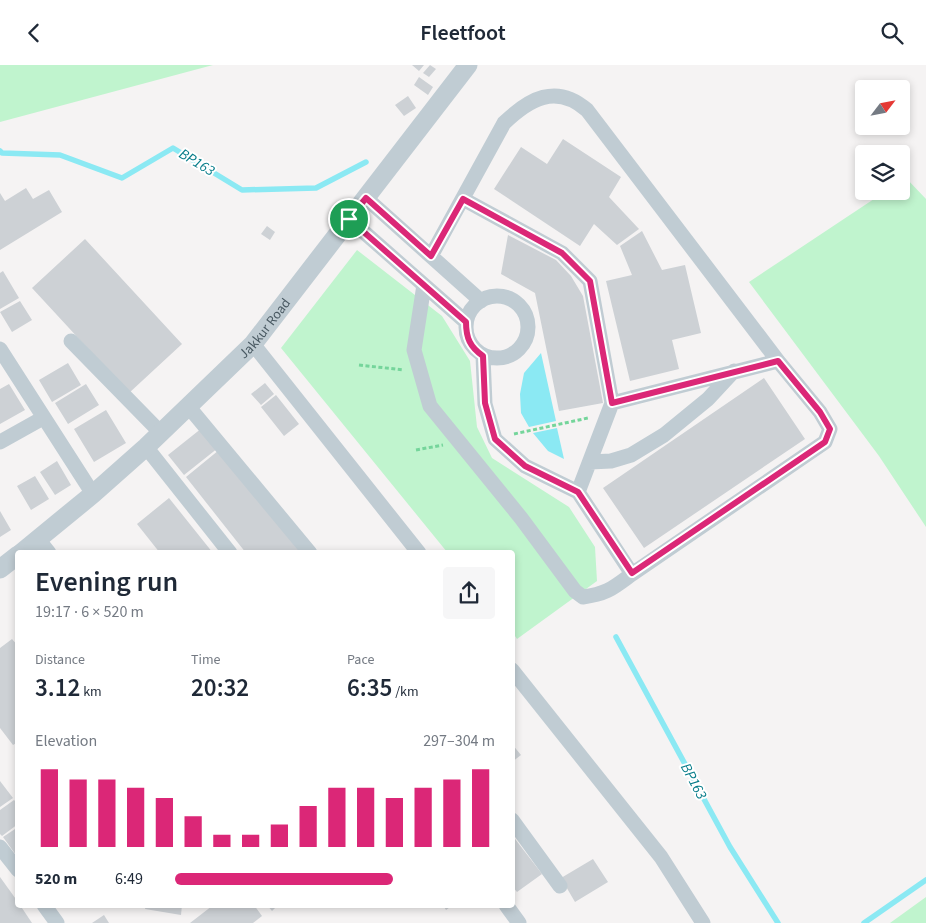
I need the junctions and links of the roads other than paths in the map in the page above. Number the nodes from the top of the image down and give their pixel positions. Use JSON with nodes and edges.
{"nodes":[{"id":1,"x":468,"y":65,"type":"edge"},
{"id":2,"x":366,"y":198,"type":"junction"},
{"id":3,"x":463,"y":199,"type":"junction"},
{"id":4,"x":349,"y":219,"type":"junction"},
{"id":5,"x":431,"y":256,"type":"junction"},
{"id":6,"x":424,"y":285,"type":"junction"},
{"id":7,"x":481,"y":301,"type":"junction"},
{"id":8,"x":466,"y":322,"type":"junction"},
{"id":9,"x":72,"y":341,"type":"dead end"},
{"id":10,"x":253,"y":344,"type":"junction"},
{"id":11,"x":0,"y":349,"type":"edge"},
{"id":12,"x":483,"y":356,"type":"junction"},
{"id":13,"x":778,"y":361,"type":"junction"},
{"id":14,"x":734,"y":371,"type":"junction"},
{"id":15,"x":188,"y":406,"type":"junction"},
{"id":16,"x":610,"y":408,"type":"junction"},
{"id":17,"x":43,"y":418,"type":"junction"},
{"id":18,"x":161,"y":433,"type":"junction"},
{"id":19,"x":0,"y":441,"type":"edge"},
{"id":20,"x":146,"y":447,"type":"junction"},
{"id":21,"x":590,"y":462,"type":"junction"},
{"id":22,"x":578,"y":492,"type":"junction"},
{"id":23,"x":93,"y":494,"type":"junction"},
{"id":24,"x":43,"y":546,"type":"edge"},
{"id":25,"x":30,"y":550,"type":"edge"},
{"id":26,"x":228,"y":550,"type":"edge"},
{"id":27,"x":308,"y":550,"type":"edge"},
{"id":28,"x":417,"y":550,"type":"edge"},
{"id":29,"x":15,"y":557,"type":"edge"},
{"id":30,"x":0,"y":569,"type":"edge"},
{"id":31,"x":632,"y":573,"type":"junction"},
{"id":32,"x":515,"y":675,"type":"edge"},
{"id":33,"x":515,"y":824,"type":"edge"},
{"id":34,"x":0,"y":847,"type":"edge"},
{"id":35,"x":15,"y":866,"type":"edge"},
{"id":36,"x":560,"y":885,"type":"dead end"},
{"id":37,"x":46,"y":908,"type":"edge"},
{"id":38,"x":508,"y":908,"type":"edge"},
{"id":39,"x":57,"y":923,"type":"edge"},
{"id":40,"x":519,"y":923,"type":"edge"},
{"id":41,"x":702,"y":923,"type":"edge"}],
"edges":[{"from":1,"to":2,"type":"street","name":"Jakkur Road"},
{"from":2,"to":4,"type":"street","name":"Jakkur Road"},
{"from":2,"to":5,"type":"street"},
{"from":3,"to":5,"type":"street"},
{"from":3,"to":13,"type":"street"},
{"from":3,"to":16,"type":"street"},
{"from":4,"to":6,"type":"street"},
{"from":4,"to":10,"type":"street","name":"Jakkur Road"},
{"from":5,"to":7,"type":"street"},
{"from":6,"to":8,"type":"street"},
{"from":6,"to":31,"type":"street"},
{"from":7,"to":8,"type":"street"},
{"from":7,"to":12,"type":"street"},
{"from":8,"to":12,"type":"street"},
{"from":9,"to":18,"type":"street"},
{"from":10,"to":15,"type":"street","name":"Jakkur Road"},
{"from":10,"to":28,"type":"street"},
{"from":11,"to":17,"type":"street"},
{"from":12,"to":22,"type":"street"},
{"from":13,"to":14,"type":"street"},
{"from":13,"to":31,"type":"street"},
{"from":14,"to":16,"type":"street"},
{"from":14,"to":21,"type":"street"},
{"from":15,"to":18,"type":"street","name":"Jakkur Road"},
{"from":15,"to":27,"type":"street"},
{"from":16,"to":21,"type":"street"},
{"from":17,"to":19,"type":"street"},
{"from":17,"to":23,"type":"street"},
{"from":18,"to":20,"type":"street","name":"Jakkur Road"},
{"from":20,"to":23,"type":"street","name":"Jakkur Road"},
{"from":20,"to":26,"type":"street"},
{"from":21,"to":22,"type":"street"},
{"from":22,"to":31,"type":"street"},
{"from":23,"to":24,"type":"street","name":"Jakkur Road"},
{"from":24,"to":25,"type":"street","name":"Jakkur Road"},
{"from":29,"to":30,"type":"street"},
{"from":32,"to":41,"type":"street"},
{"from":33,"to":36,"type":"street"},
{"from":34,"to":35,"type":"street"},
{"from":37,"to":39,"type":"street"},
{"from":38,"to":40,"type":"street"}]}
